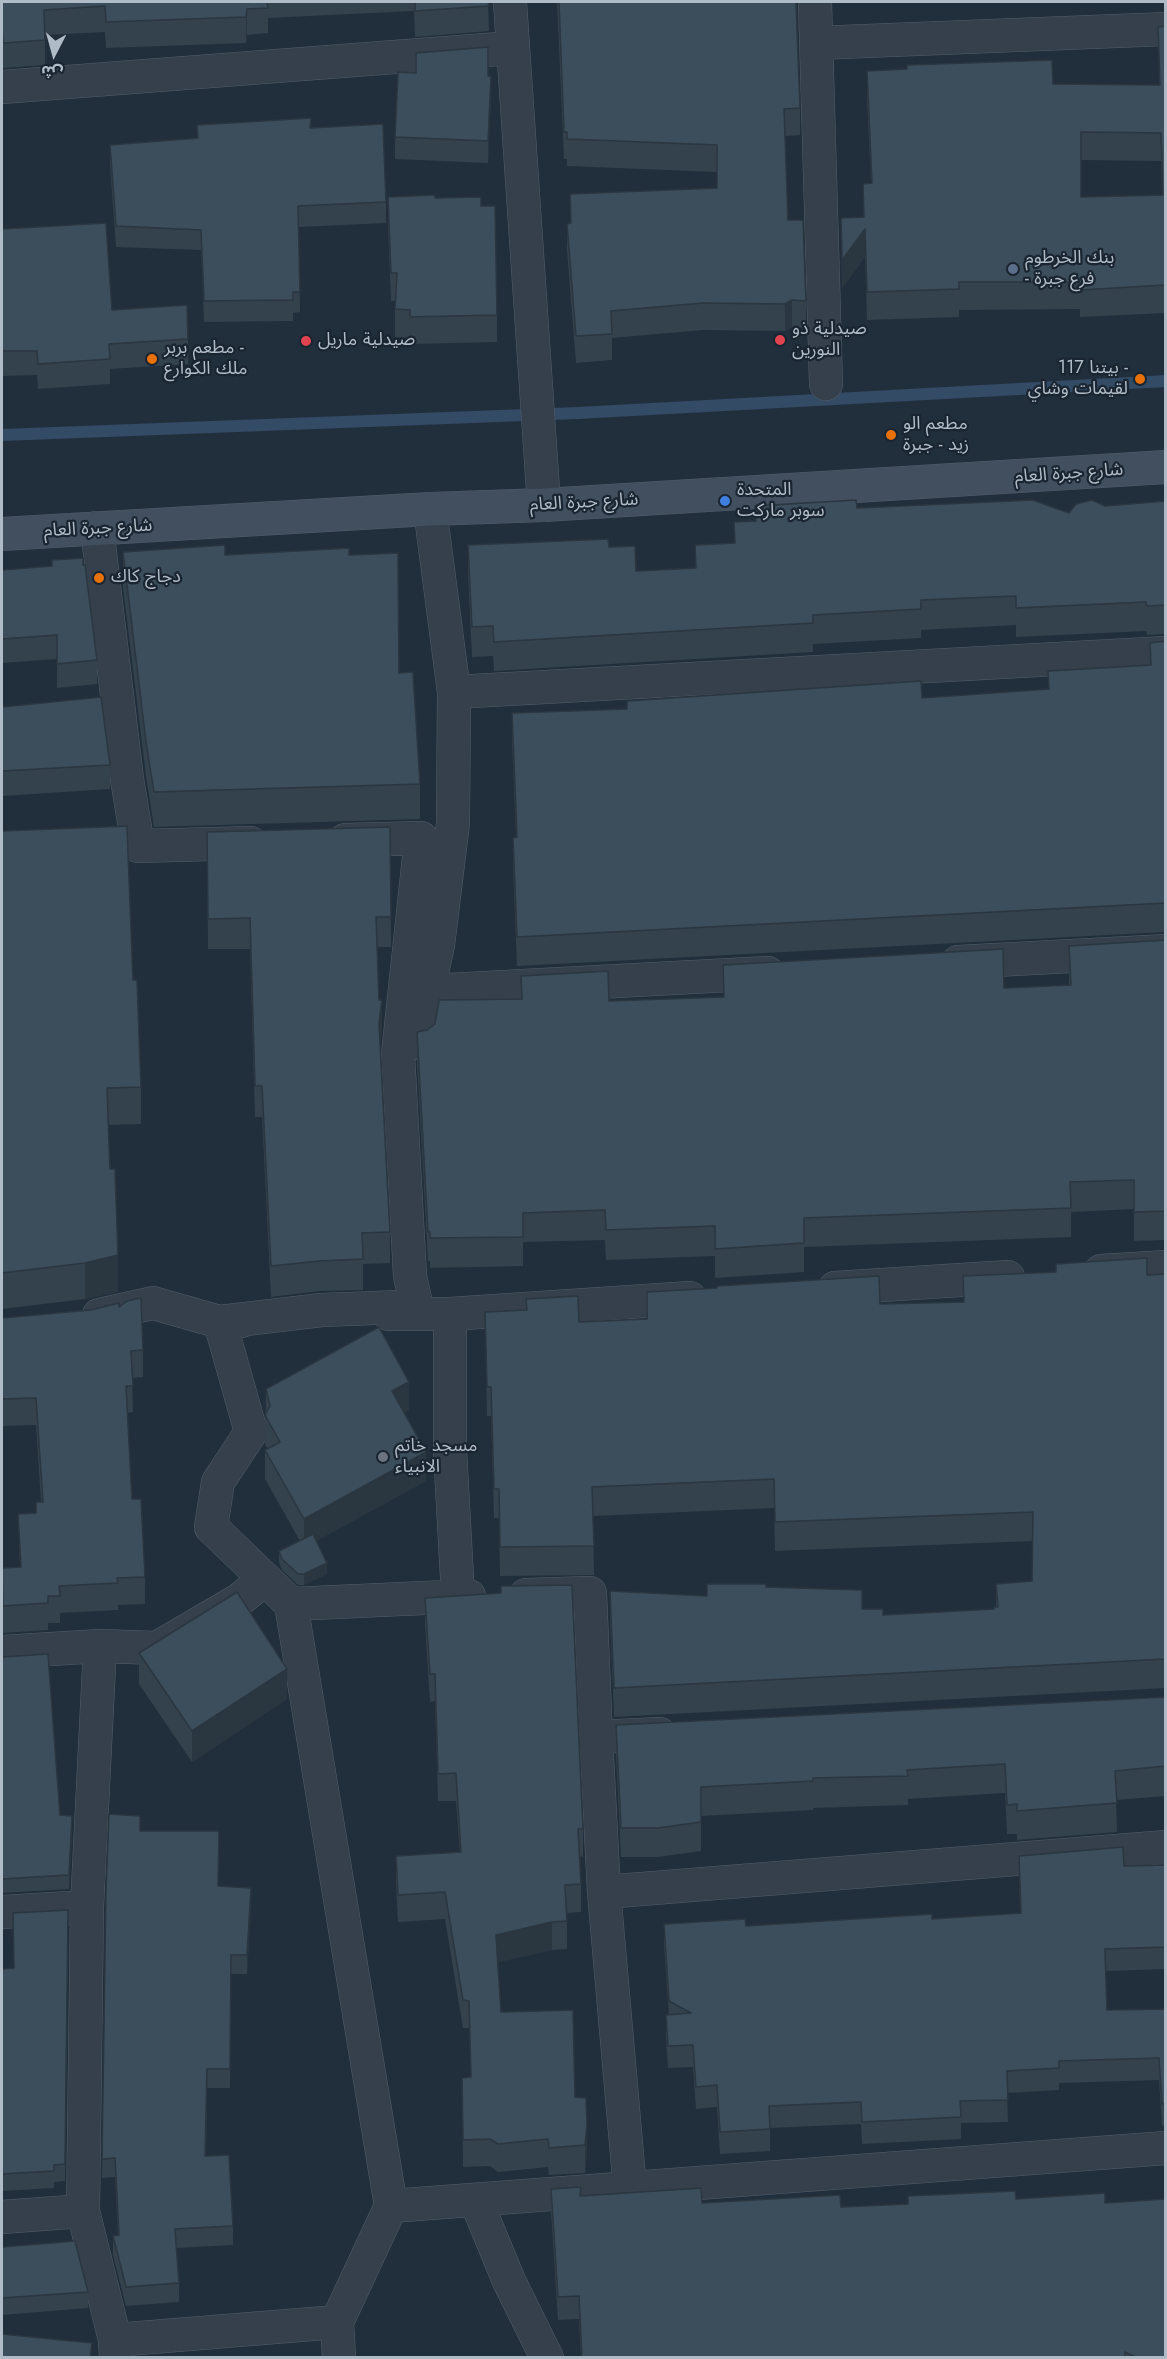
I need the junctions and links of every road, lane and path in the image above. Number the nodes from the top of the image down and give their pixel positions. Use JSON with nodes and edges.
{"nodes":[{"id":1,"x":510,"y":2,"type":"edge"},
{"id":2,"x":815,"y":2,"type":"edge"},
{"id":3,"x":1166,"y":29,"type":"edge"},
{"id":4,"x":816,"y":43,"type":"junction"},
{"id":5,"x":512,"y":48,"type":"junction"},
{"id":6,"x":2,"y":87,"type":"edge"},
{"id":7,"x":826,"y":384,"type":"dead end"},
{"id":8,"x":1166,"y":467,"type":"edge"},
{"id":9,"x":544,"y":505,"type":"junction"},
{"id":10,"x":430,"y":509,"type":"junction"},
{"id":11,"x":97,"y":528,"type":"junction"},
{"id":12,"x":2,"y":534,"type":"edge"},
{"id":13,"x":1166,"y":653,"type":"edge"},
{"id":14,"x":454,"y":692,"type":"junction"},
{"id":15,"x":453,"y":823,"type":"junction"},
{"id":16,"x":279,"y":840,"type":"edge"},
{"id":17,"x":1166,"y":951,"type":"edge"},
{"id":18,"x":928,"y":964,"type":"edge"},
{"id":19,"x":797,"y":971,"type":"edge"},
{"id":20,"x":429,"y":991,"type":"junction"},
{"id":21,"x":407,"y":1060,"type":"junction"},
{"id":22,"x":1166,"y":1267,"type":"edge"},
{"id":23,"x":1070,"y":1273,"type":"edge"},
{"id":24,"x":1034,"y":1275,"type":"edge"},
{"id":25,"x":808,"y":1290,"type":"edge"},
{"id":26,"x":724,"y":1296,"type":"edge"},
{"id":27,"x":438,"y":1313,"type":"junction"},
{"id":28,"x":66,"y":1320,"type":"edge"},
{"id":29,"x":220,"y":1322,"type":"junction"},
{"id":30,"x":265,"y":1579,"type":"junction"},
{"id":31,"x":458,"y":1596,"type":"junction"},
{"id":32,"x":291,"y":1605,"type":"junction"},
{"id":33,"x":100,"y":1646,"type":"junction"},
{"id":34,"x":2,"y":1652,"type":"edge"},
{"id":35,"x":691,"y":1732,"type":"edge"},
{"id":36,"x":597,"y":1737,"type":"junction"},
{"id":37,"x":1166,"y":1847,"type":"edge"},
{"id":38,"x":604,"y":1892,"type":"junction"},
{"id":39,"x":87,"y":1907,"type":"junction"},
{"id":40,"x":2,"y":1912,"type":"edge"},
{"id":41,"x":1166,"y":2148,"type":"edge"},
{"id":42,"x":630,"y":2189,"type":"junction"},
{"id":43,"x":477,"y":2201,"type":"junction"},
{"id":44,"x":391,"y":2206,"type":"junction"},
{"id":45,"x":83,"y":2211,"type":"junction"},
{"id":46,"x":2,"y":2217,"type":"edge"},
{"id":47,"x":337,"y":2322,"type":"junction"},
{"id":48,"x":115,"y":2349,"type":"edge"},
{"id":49,"x":339,"y":2358,"type":"edge"},
{"id":50,"x":547,"y":2358,"type":"edge"}],
"edges":[{"from":1,"to":5,"type":"street"},
{"from":2,"to":4,"type":"street"},
{"from":3,"to":4,"type":"street"},
{"from":4,"to":7,"type":"street"},
{"from":5,"to":6,"type":"street"},
{"from":5,"to":9,"type":"street"},
{"from":8,"to":9,"type":"main road","name":"شارع جبرة العام"},
{"from":9,"to":10,"type":"main road","name":"شارع جبرة العام"},
{"from":10,"to":11,"type":"main road","name":"شارع جبرة العام"},
{"from":10,"to":14,"type":"street"},
{"from":11,"to":12,"type":"main road","name":"شارع جبرة العام"},
{"from":11,"to":16,"type":"street"},
{"from":13,"to":14,"type":"street"},
{"from":14,"to":15,"type":"street"},
{"from":15,"to":20,"type":"street"},
{"from":15,"to":21,"type":"street"},
{"from":17,"to":18,"type":"street"},
{"from":19,"to":20,"type":"street"},
{"from":20,"to":21,"type":"street"},
{"from":21,"to":27,"type":"street"},
{"from":21,"to":29,"type":"street"},
{"from":22,"to":23,"type":"street"},
{"from":24,"to":25,"type":"street"},
{"from":26,"to":27,"type":"street"},
{"from":27,"to":29,"type":"street"},
{"from":27,"to":31,"type":"street"},
{"from":28,"to":29,"type":"street"},
{"from":29,"to":30,"type":"street"},
{"from":30,"to":32,"type":"street"},
{"from":30,"to":33,"type":"street"},
{"from":31,"to":32,"type":"street"},
{"from":31,"to":36,"type":"street"},
{"from":32,"to":44,"type":"street"},
{"from":33,"to":34,"type":"street"},
{"from":33,"to":39,"type":"street"},
{"from":35,"to":36,"type":"street"},
{"from":36,"to":38,"type":"street"},
{"from":37,"to":38,"type":"street"},
{"from":38,"to":42,"type":"street"},
{"from":39,"to":40,"type":"street"},
{"from":39,"to":45,"type":"street"},
{"from":41,"to":42,"type":"street"},
{"from":42,"to":43,"type":"street"},
{"from":43,"to":44,"type":"street"},
{"from":43,"to":50,"type":"street"},
{"from":44,"to":47,"type":"street"},
{"from":45,"to":46,"type":"street"},
{"from":45,"to":48,"type":"street"},
{"from":47,"to":48,"type":"street"},
{"from":47,"to":49,"type":"street"}]}
